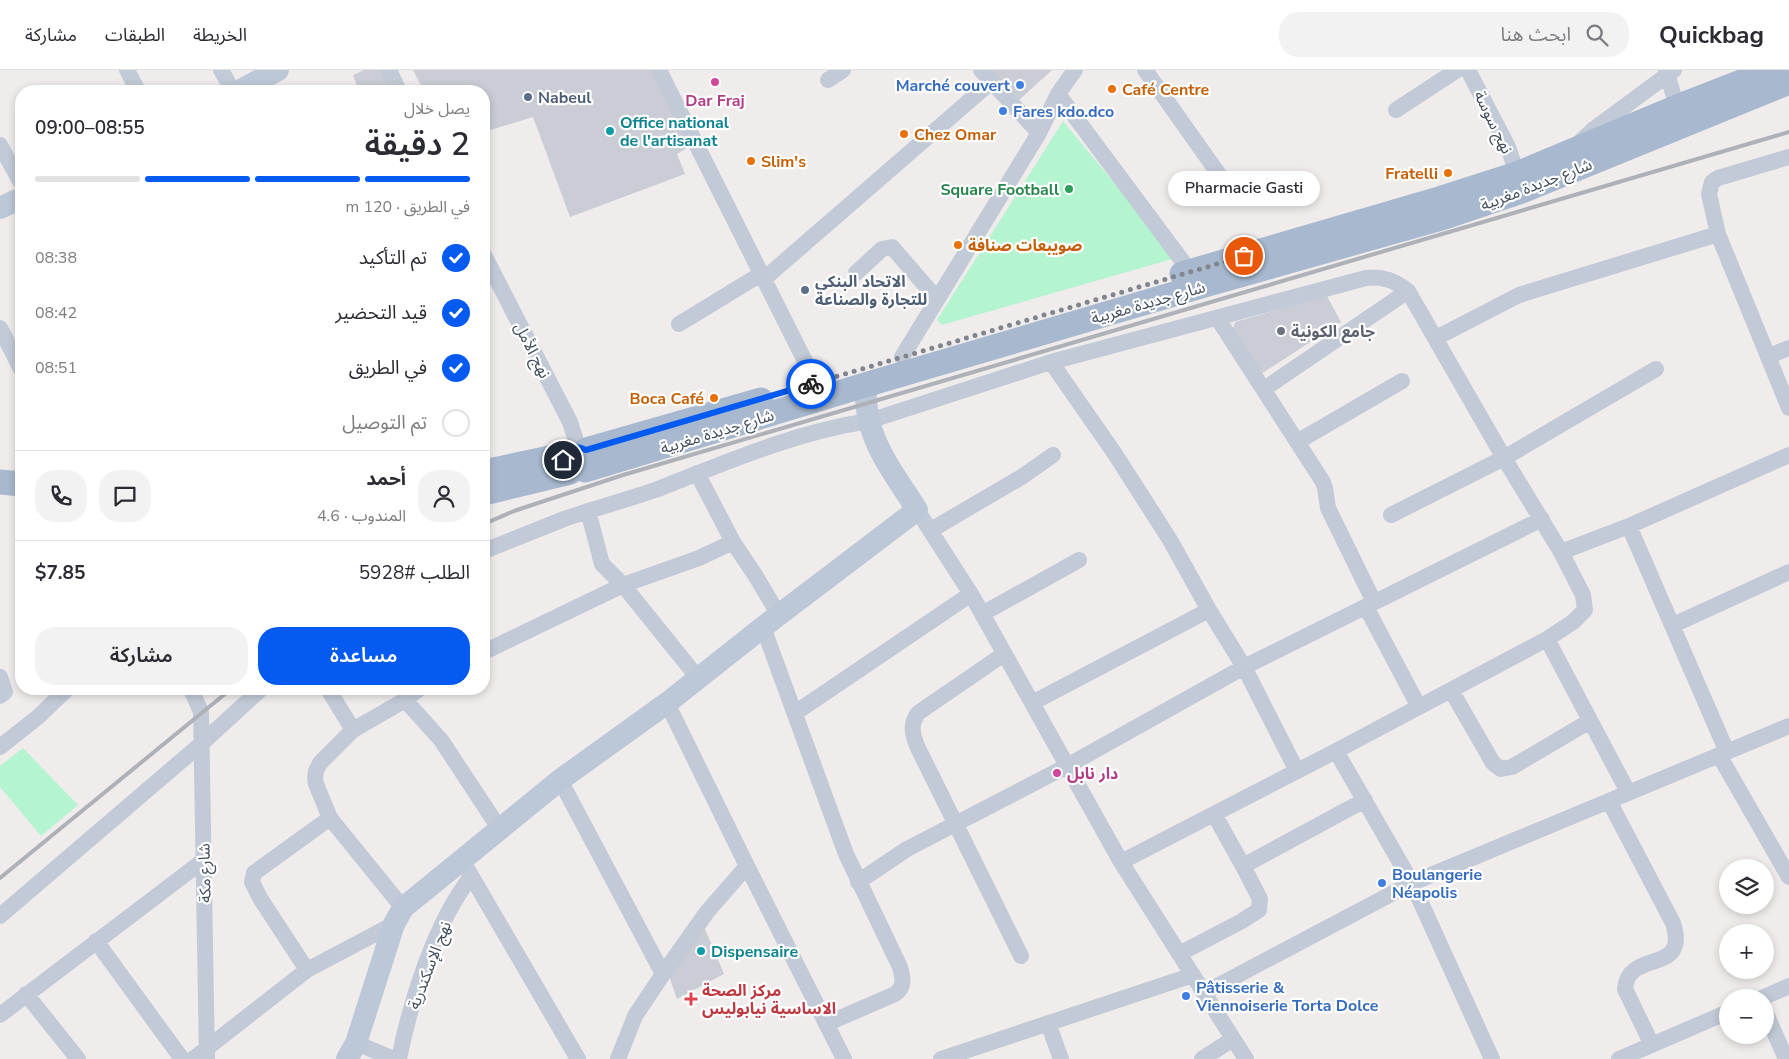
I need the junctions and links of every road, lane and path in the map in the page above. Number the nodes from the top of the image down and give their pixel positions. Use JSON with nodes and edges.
{"nodes":[{"id":1,"x":127,"y":70,"type":"edge"},
{"id":2,"x":221,"y":70,"type":"edge"},
{"id":3,"x":278,"y":70,"type":"edge"},
{"id":4,"x":389,"y":70,"type":"edge"},
{"id":5,"x":659,"y":70,"type":"edge"},
{"id":6,"x":843,"y":70,"type":"edge"},
{"id":7,"x":1075,"y":70,"type":"edge"},
{"id":8,"x":1145,"y":70,"type":"edge"},
{"id":9,"x":1457,"y":70,"type":"edge"},
{"id":10,"x":1468,"y":70,"type":"edge"},
{"id":11,"x":1772,"y":70,"type":"edge"},
{"id":12,"x":1669,"y":72,"type":"edge"},
{"id":13,"x":986,"y":76,"type":"edge"},
{"id":14,"x":828,"y":80,"type":"dead end"},
{"id":15,"x":1789,"y":82,"type":"edge"},
{"id":16,"x":135,"y":85,"type":"edge"},
{"id":17,"x":230,"y":85,"type":"edge"},
{"id":18,"x":251,"y":85,"type":"edge"},
{"id":19,"x":394,"y":85,"type":"edge"},
{"id":20,"x":1058,"y":94,"type":"junction"},
{"id":21,"x":1677,"y":107,"type":"junction"},
{"id":22,"x":1396,"y":110,"type":"dead end"},
{"id":23,"x":1039,"y":133,"type":"junction"},
{"id":24,"x":0,"y":144,"type":"edge"},
{"id":25,"x":1568,"y":153,"type":"junction"},
{"id":26,"x":1789,"y":157,"type":"edge"},
{"id":27,"x":15,"y":173,"type":"edge"},
{"id":28,"x":1517,"y":174,"type":"junction"},
{"id":29,"x":1232,"y":191,"type":"dead end"},
{"id":30,"x":15,"y":201,"type":"edge"},
{"id":31,"x":0,"y":208,"type":"edge"},
{"id":32,"x":1718,"y":234,"type":"junction"},
{"id":33,"x":490,"y":266,"type":"edge"},
{"id":34,"x":856,"y":273,"type":"dead end"},
{"id":35,"x":762,"y":277,"type":"junction"},
{"id":36,"x":1196,"y":279,"type":"junction"},
{"id":37,"x":1408,"y":291,"type":"junction"},
{"id":38,"x":937,"y":299,"type":"junction"},
{"id":39,"x":1218,"y":319,"type":"junction"},
{"id":40,"x":679,"y":324,"type":"dead end"},
{"id":41,"x":0,"y":328,"type":"edge"},
{"id":42,"x":1436,"y":338,"type":"junction"},
{"id":43,"x":1789,"y":348,"type":"edge"},
{"id":44,"x":1769,"y":356,"type":"junction"},
{"id":45,"x":15,"y":357,"type":"edge"},
{"id":46,"x":902,"y":357,"type":"junction"},
{"id":47,"x":1051,"y":362,"type":"junction"},
{"id":48,"x":1656,"y":369,"type":"dead end"},
{"id":49,"x":1402,"y":381,"type":"dead end"},
{"id":50,"x":816,"y":383,"type":"junction"},
{"id":51,"x":865,"y":385,"type":"junction"},
{"id":52,"x":1264,"y":389,"type":"junction"},
{"id":53,"x":1789,"y":408,"type":"edge"},
{"id":54,"x":869,"y":421,"type":"junction"},
{"id":55,"x":1298,"y":442,"type":"junction"},
{"id":56,"x":1053,"y":455,"type":"dead end"},
{"id":57,"x":1789,"y":455,"type":"edge"},
{"id":58,"x":1504,"y":458,"type":"junction"},
{"id":59,"x":577,"y":459,"type":"junction"},
{"id":60,"x":0,"y":469,"type":"edge"},
{"id":61,"x":15,"y":470,"type":"edge"},
{"id":62,"x":490,"y":471,"type":"edge"},
{"id":63,"x":697,"y":473,"type":"junction"},
{"id":64,"x":0,"y":482,"type":"edge"},
{"id":65,"x":15,"y":483,"type":"edge"},
{"id":66,"x":490,"y":491,"type":"edge"},
{"id":67,"x":917,"y":510,"type":"junction"},
{"id":68,"x":588,"y":511,"type":"junction"},
{"id":69,"x":1391,"y":516,"type":"dead end"},
{"id":70,"x":1542,"y":519,"type":"junction"},
{"id":71,"x":1629,"y":526,"type":"junction"},
{"id":72,"x":931,"y":530,"type":"junction"},
{"id":73,"x":733,"y":542,"type":"junction"},
{"id":74,"x":490,"y":549,"type":"edge"},
{"id":75,"x":1560,"y":552,"type":"junction"},
{"id":76,"x":1079,"y":560,"type":"dead end"},
{"id":77,"x":1789,"y":572,"type":"edge"},
{"id":78,"x":623,"y":585,"type":"junction"},
{"id":79,"x":971,"y":594,"type":"junction"},
{"id":80,"x":1370,"y":605,"type":"junction"},
{"id":81,"x":1209,"y":610,"type":"junction"},
{"id":82,"x":982,"y":614,"type":"junction"},
{"id":83,"x":771,"y":621,"type":"junction"},
{"id":84,"x":1672,"y":625,"type":"junction"},
{"id":85,"x":1547,"y":639,"type":"junction"},
{"id":86,"x":490,"y":649,"type":"edge"},
{"id":87,"x":1004,"y":654,"type":"junction"},
{"id":88,"x":1244,"y":667,"type":"junction"},
{"id":89,"x":0,"y":678,"type":"edge"},
{"id":90,"x":698,"y":678,"type":"junction"},
{"id":91,"x":1451,"y":690,"type":"junction"},
{"id":92,"x":61,"y":695,"type":"edge"},
{"id":93,"x":193,"y":695,"type":"edge"},
{"id":94,"x":254,"y":695,"type":"edge"},
{"id":95,"x":332,"y":695,"type":"edge"},
{"id":96,"x":411,"y":695,"type":"edge"},
{"id":97,"x":0,"y":696,"type":"edge"},
{"id":98,"x":404,"y":700,"type":"junction"},
{"id":99,"x":667,"y":703,"type":"junction"},
{"id":100,"x":1032,"y":703,"type":"junction"},
{"id":101,"x":1419,"y":707,"type":"junction"},
{"id":102,"x":795,"y":713,"type":"junction"},
{"id":103,"x":1590,"y":721,"type":"junction"},
{"id":104,"x":1789,"y":726,"type":"edge"},
{"id":105,"x":353,"y":730,"type":"junction"},
{"id":106,"x":201,"y":744,"type":"junction"},
{"id":107,"x":0,"y":747,"type":"edge"},
{"id":108,"x":1336,"y":751,"type":"junction"},
{"id":109,"x":1723,"y":753,"type":"junction"},
{"id":110,"x":1067,"y":766,"type":"junction"},
{"id":111,"x":1298,"y":771,"type":"junction"},
{"id":112,"x":560,"y":780,"type":"junction"},
{"id":113,"x":1628,"y":792,"type":"junction"},
{"id":114,"x":1365,"y":800,"type":"junction"},
{"id":115,"x":1609,"y":801,"type":"junction"},
{"id":116,"x":1214,"y":814,"type":"junction"},
{"id":117,"x":330,"y":818,"type":"junction"},
{"id":118,"x":956,"y":824,"type":"junction"},
{"id":119,"x":499,"y":828,"type":"junction"},
{"id":120,"x":204,"y":860,"type":"junction"},
{"id":121,"x":1121,"y":862,"type":"junction"},
{"id":122,"x":747,"y":866,"type":"junction"},
{"id":123,"x":1243,"y":866,"type":"junction"},
{"id":124,"x":466,"y":869,"type":"junction"},
{"id":125,"x":1789,"y":877,"type":"edge"},
{"id":126,"x":858,"y":882,"type":"junction"},
{"id":127,"x":1412,"y":884,"type":"junction"},
{"id":128,"x":0,"y":916,"type":"edge"},
{"id":129,"x":399,"y":916,"type":"junction"},
{"id":130,"x":96,"y":941,"type":"junction"},
{"id":131,"x":1179,"y":954,"type":"junction"},
{"id":132,"x":1021,"y":956,"type":"dead end"},
{"id":133,"x":307,"y":970,"type":"junction"},
{"id":134,"x":663,"y":974,"type":"junction"},
{"id":135,"x":1193,"y":975,"type":"junction"},
{"id":136,"x":1789,"y":986,"type":"edge"},
{"id":137,"x":1204,"y":993,"type":"junction"},
{"id":138,"x":1774,"y":993,"type":"edge"},
{"id":139,"x":26,"y":994,"type":"junction"},
{"id":140,"x":0,"y":1015,"type":"edge"},
{"id":141,"x":1719,"y":1016,"type":"edge"},
{"id":142,"x":1048,"y":1023,"type":"junction"},
{"id":143,"x":826,"y":1024,"type":"junction"},
{"id":144,"x":1774,"y":1031,"type":"edge"},
{"id":145,"x":1233,"y":1039,"type":"junction"},
{"id":146,"x":1652,"y":1045,"type":"junction"},
{"id":147,"x":351,"y":1051,"type":"edge"},
{"id":148,"x":202,"y":1056,"type":"edge"},
{"id":149,"x":78,"y":1059,"type":"edge"},
{"id":150,"x":182,"y":1059,"type":"edge"},
{"id":151,"x":394,"y":1059,"type":"edge"},
{"id":152,"x":399,"y":1059,"type":"edge"},
{"id":153,"x":578,"y":1059,"type":"edge"},
{"id":154,"x":618,"y":1059,"type":"edge"},
{"id":155,"x":844,"y":1059,"type":"edge"},
{"id":156,"x":941,"y":1059,"type":"edge"},
{"id":157,"x":1061,"y":1059,"type":"edge"},
{"id":158,"x":1202,"y":1059,"type":"edge"},
{"id":159,"x":1246,"y":1059,"type":"edge"},
{"id":160,"x":1492,"y":1059,"type":"edge"},
{"id":161,"x":1619,"y":1059,"type":"edge"},
{"id":162,"x":1786,"y":1059,"type":"edge"}],
"edges":[{"from":1,"to":16,"type":"street"},
{"from":2,"to":17,"type":"street"},
{"from":3,"to":18,"type":"main road"},
{"from":4,"to":19,"type":"street"},
{"from":5,"to":35,"type":"street"},
{"from":6,"to":14,"type":"street"},
{"from":7,"to":20,"type":"street"},
{"from":8,"to":29,"type":"street"},
{"from":9,"to":22,"type":"street"},
{"from":10,"to":28,"type":"street","name":"نهج سوسة"},
{"from":11,"to":21,"type":"main road","name":"شارع جديدة مغربية"},
{"from":12,"to":21,"type":"street"},
{"from":12,"to":25,"type":"street"},
{"from":13,"to":23,"type":"street"},
{"from":13,"to":35,"type":"street"},
{"from":15,"to":36,"type":"main road","name":"شارع جديدة مغربية"},
{"from":20,"to":23,"type":"street"},
{"from":20,"to":36,"type":"street"},
{"from":21,"to":25,"type":"main road","name":"شارع جديدة مغربية"},
{"from":23,"to":38,"type":"street"},
{"from":24,"to":27,"type":"street"},
{"from":25,"to":28,"type":"main road","name":"شارع جديدة مغربية"},
{"from":26,"to":32,"type":"street"},
{"from":28,"to":36,"type":"main road","name":"شارع جديدة مغربية"},
{"from":30,"to":31,"type":"main road"},
{"from":32,"to":42,"type":"street"},
{"from":32,"to":44,"type":"street"},
{"from":33,"to":59,"type":"street","name":"نهج الأمل"},
{"from":34,"to":38,"type":"street"},
{"from":35,"to":40,"type":"street"},
{"from":35,"to":50,"type":"street"},
{"from":36,"to":46,"type":"main road","name":"شارع جديدة مغربية"},
{"from":36,"to":51,"type":"main road","name":"شارع جديدة مغربية"},
{"from":37,"to":39,"type":"street"},
{"from":37,"to":42,"type":"street"},
{"from":37,"to":52,"type":"street"},
{"from":38,"to":46,"type":"street"},
{"from":39,"to":47,"type":"street"},
{"from":39,"to":52,"type":"street"},
{"from":41,"to":45,"type":"street"},
{"from":42,"to":58,"type":"street"},
{"from":43,"to":44,"type":"street"},
{"from":44,"to":53,"type":"street"},
{"from":46,"to":50,"type":"main road","name":"شارع جديدة مغربية"},
{"from":47,"to":54,"type":"street"},
{"from":47,"to":81,"type":"street"},
{"from":48,"to":58,"type":"street"},
{"from":49,"to":55,"type":"street"},
{"from":50,"to":59,"type":"main road","name":"شارع جديدة مغربية"},
{"from":51,"to":54,"type":"main road"},
{"from":51,"to":59,"type":"main road","name":"شارع جديدة مغربية"},
{"from":52,"to":55,"type":"street"},
{"from":54,"to":63,"type":"street"},
{"from":54,"to":67,"type":"main road"},
{"from":55,"to":80,"type":"street"},
{"from":56,"to":72,"type":"street"},
{"from":57,"to":71,"type":"street"},
{"from":58,"to":69,"type":"street"},
{"from":58,"to":70,"type":"street"},
{"from":59,"to":62,"type":"main road"},
{"from":59,"to":66,"type":"main road"},
{"from":60,"to":61,"type":"main road"},
{"from":63,"to":68,"type":"street"},
{"from":63,"to":73,"type":"street"},
{"from":64,"to":65,"type":"main road"},
{"from":67,"to":72,"type":"street"},
{"from":67,"to":83,"type":"main road"},
{"from":68,"to":74,"type":"street"},
{"from":68,"to":78,"type":"street"},
{"from":70,"to":75,"type":"street"},
{"from":70,"to":80,"type":"street"},
{"from":71,"to":75,"type":"street"},
{"from":71,"to":84,"type":"street"},
{"from":72,"to":79,"type":"street"},
{"from":73,"to":78,"type":"street"},
{"from":73,"to":83,"type":"street"},
{"from":75,"to":85,"type":"street"},
{"from":76,"to":82,"type":"street"},
{"from":77,"to":84,"type":"street"},
{"from":78,"to":86,"type":"street"},
{"from":78,"to":90,"type":"street"},
{"from":79,"to":82,"type":"street"},
{"from":79,"to":102,"type":"street"},
{"from":80,"to":88,"type":"street"},
{"from":80,"to":101,"type":"street"},
{"from":81,"to":88,"type":"street"},
{"from":81,"to":100,"type":"street"},
{"from":82,"to":87,"type":"street"},
{"from":83,"to":90,"type":"main road"},
{"from":83,"to":102,"type":"street"},
{"from":84,"to":109,"type":"street"},
{"from":85,"to":91,"type":"street"},
{"from":85,"to":103,"type":"street"},
{"from":87,"to":100,"type":"street"},
{"from":87,"to":118,"type":"street"},
{"from":88,"to":110,"type":"street"},
{"from":88,"to":111,"type":"street"},
{"from":89,"to":97,"type":"street"},
{"from":90,"to":99,"type":"main road"},
{"from":91,"to":101,"type":"street"},
{"from":91,"to":103,"type":"street"},
{"from":92,"to":107,"type":"street"},
{"from":93,"to":106,"type":"street","name":"شارع مكة"},
{"from":94,"to":106,"type":"street"},
{"from":95,"to":105,"type":"street"},
{"from":96,"to":98,"type":"street"},
{"from":98,"to":105,"type":"street"},
{"from":98,"to":119,"type":"street"},
{"from":99,"to":112,"type":"main road"},
{"from":99,"to":122,"type":"street"},
{"from":100,"to":110,"type":"street"},
{"from":101,"to":108,"type":"street"},
{"from":102,"to":126,"type":"street"},
{"from":103,"to":113,"type":"street"},
{"from":104,"to":109,"type":"street"},
{"from":105,"to":117,"type":"street"},
{"from":106,"to":120,"type":"street","name":"شارع مكة"},
{"from":106,"to":128,"type":"street"},
{"from":108,"to":111,"type":"street"},
{"from":108,"to":114,"type":"street"},
{"from":109,"to":113,"type":"street"},
{"from":109,"to":125,"type":"street"},
{"from":110,"to":118,"type":"street"},
{"from":110,"to":121,"type":"street"},
{"from":111,"to":116,"type":"street"},
{"from":112,"to":119,"type":"main road"},
{"from":112,"to":134,"type":"street"},
{"from":113,"to":115,"type":"street"},
{"from":114,"to":123,"type":"street"},
{"from":114,"to":127,"type":"street"},
{"from":115,"to":127,"type":"street"},
{"from":115,"to":146,"type":"street"},
{"from":116,"to":121,"type":"street"},
{"from":116,"to":123,"type":"street"},
{"from":117,"to":129,"type":"street"},
{"from":117,"to":133,"type":"street"},
{"from":118,"to":126,"type":"street"},
{"from":118,"to":132,"type":"street"},
{"from":119,"to":124,"type":"main road"},
{"from":120,"to":130,"type":"street"},
{"from":120,"to":148,"type":"street","name":"شارع مكة"},
{"from":121,"to":131,"type":"street"},
{"from":122,"to":134,"type":"street"},
{"from":122,"to":143,"type":"street"},
{"from":123,"to":131,"type":"street"},
{"from":124,"to":129,"type":"main road"},
{"from":124,"to":152,"type":"street","name":"نهج الإسكندرية"},
{"from":124,"to":153,"type":"street"},
{"from":126,"to":143,"type":"street"},
{"from":127,"to":137,"type":"street"},
{"from":127,"to":160,"type":"street"},
{"from":129,"to":133,"type":"street"},
{"from":129,"to":147,"type":"main road"},
{"from":130,"to":139,"type":"street"},
{"from":130,"to":150,"type":"street"},
{"from":131,"to":135,"type":"street"},
{"from":133,"to":148,"type":"street"},
{"from":134,"to":154,"type":"street"},
{"from":135,"to":137,"type":"street"},
{"from":135,"to":142,"type":"street"},
{"from":136,"to":138,"type":"street"},
{"from":137,"to":145,"type":"street"},
{"from":139,"to":140,"type":"street"},
{"from":139,"to":149,"type":"street"},
{"from":141,"to":146,"type":"street"},
{"from":142,"to":156,"type":"street"},
{"from":142,"to":157,"type":"street"},
{"from":143,"to":155,"type":"street"},
{"from":144,"to":162,"type":"street"},
{"from":145,"to":158,"type":"street"},
{"from":145,"to":159,"type":"street"},
{"from":146,"to":161,"type":"street"},
{"from":147,"to":151,"type":"street"}]}
